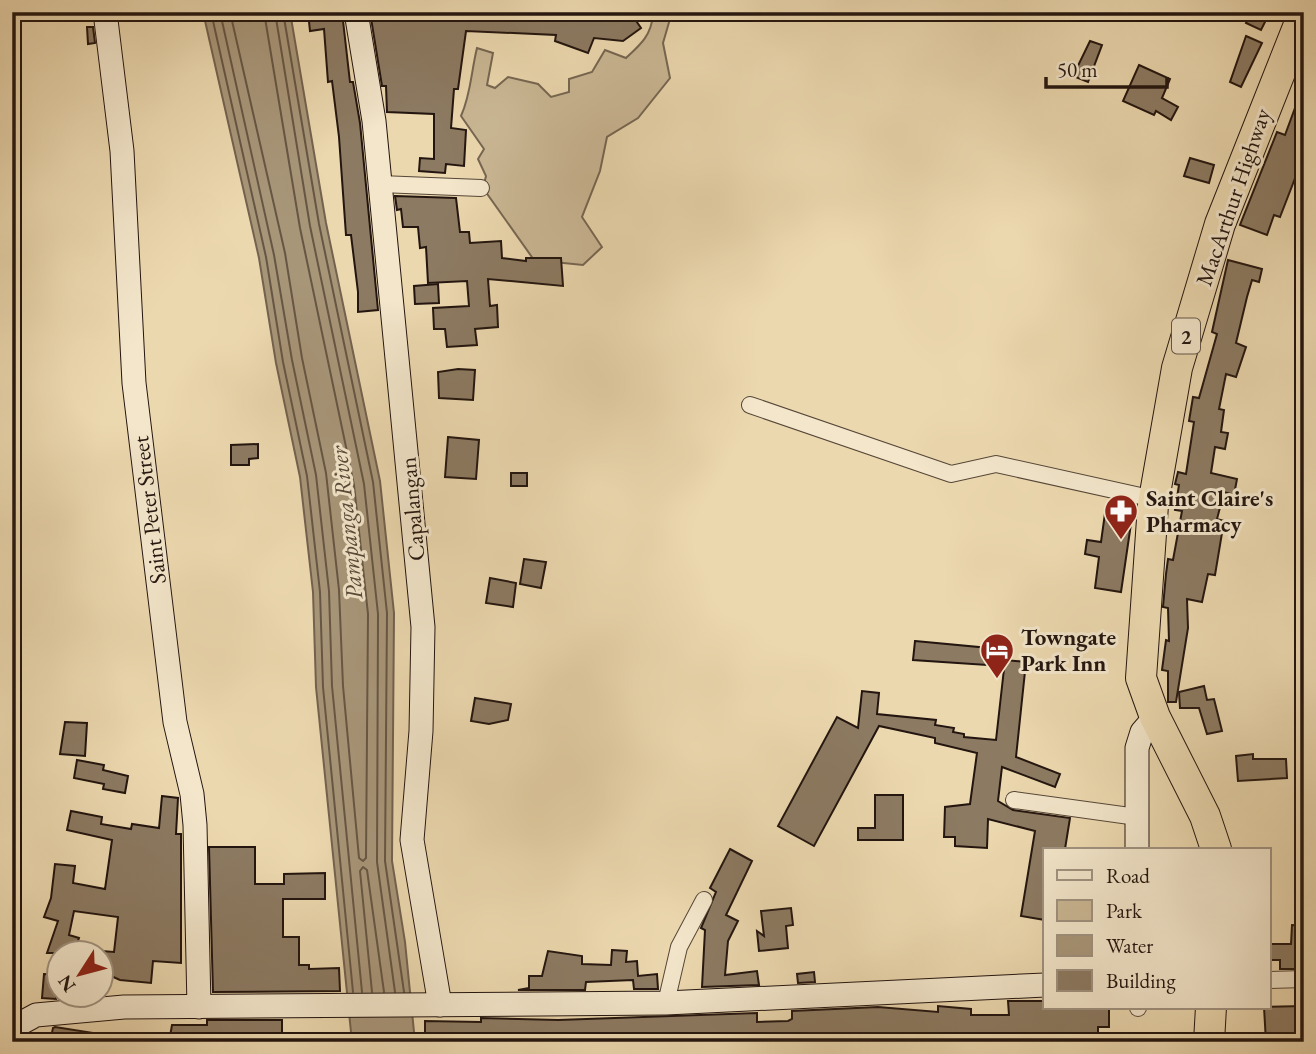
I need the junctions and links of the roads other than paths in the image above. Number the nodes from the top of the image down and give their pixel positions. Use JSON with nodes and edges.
{"nodes":[{"id":1,"x":105,"y":12,"type":"edge"},
{"id":2,"x":356,"y":12,"type":"edge"},
{"id":3,"x":1304,"y":12,"type":"edge"},
{"id":4,"x":380,"y":184,"type":"junction"},
{"id":5,"x":481,"y":188,"type":"dead end"},
{"id":6,"x":750,"y":405,"type":"dead end"},
{"id":7,"x":1154,"y":499,"type":"junction"},
{"id":8,"x":1155,"y":717,"type":"junction"},
{"id":9,"x":1014,"y":800,"type":"dead end"},
{"id":10,"x":1136,"y":817,"type":"junction"},
{"id":11,"x":1137,"y":848,"type":"edge"},
{"id":12,"x":1216,"y":848,"type":"edge"},
{"id":13,"x":704,"y":900,"type":"dead end"},
{"id":14,"x":1304,"y":979,"type":"edge"},
{"id":15,"x":1270,"y":980,"type":"edge"},
{"id":16,"x":1043,"y":985,"type":"edge"},
{"id":17,"x":666,"y":1003,"type":"junction"},
{"id":18,"x":431,"y":1004,"type":"junction"},
{"id":19,"x":199,"y":1007,"type":"junction"},
{"id":20,"x":1211,"y":1009,"type":"edge"},
{"id":21,"x":18,"y":1030,"type":"edge"},
{"id":22,"x":1209,"y":1042,"type":"edge"}],
"edges":[{"from":1,"to":19,"type":"main road","name":"Saint Peter Street"},
{"from":2,"to":4,"type":"main road","name":"Capalangan"},
{"from":3,"to":7,"type":"highway","name":"MacArthur Highway","number":"2"},
{"from":4,"to":5,"type":"street"},
{"from":4,"to":18,"type":"main road","name":"Capalangan"},
{"from":6,"to":7,"type":"street"},
{"from":7,"to":8,"type":"highway","name":"MacArthur Highway","number":"2"},
{"from":8,"to":10,"type":"main road"},
{"from":8,"to":12,"type":"highway","name":"MacArthur Highway","number":"2"},
{"from":9,"to":10,"type":"street"},
{"from":10,"to":11,"type":"main road"},
{"from":13,"to":17,"type":"street"},
{"from":14,"to":15,"type":"street"},
{"from":16,"to":17,"type":"main road"},
{"from":17,"to":18,"type":"main road"},
{"from":18,"to":19,"type":"main road"},
{"from":19,"to":21,"type":"main road"},
{"from":20,"to":22,"type":"highway"}]}
